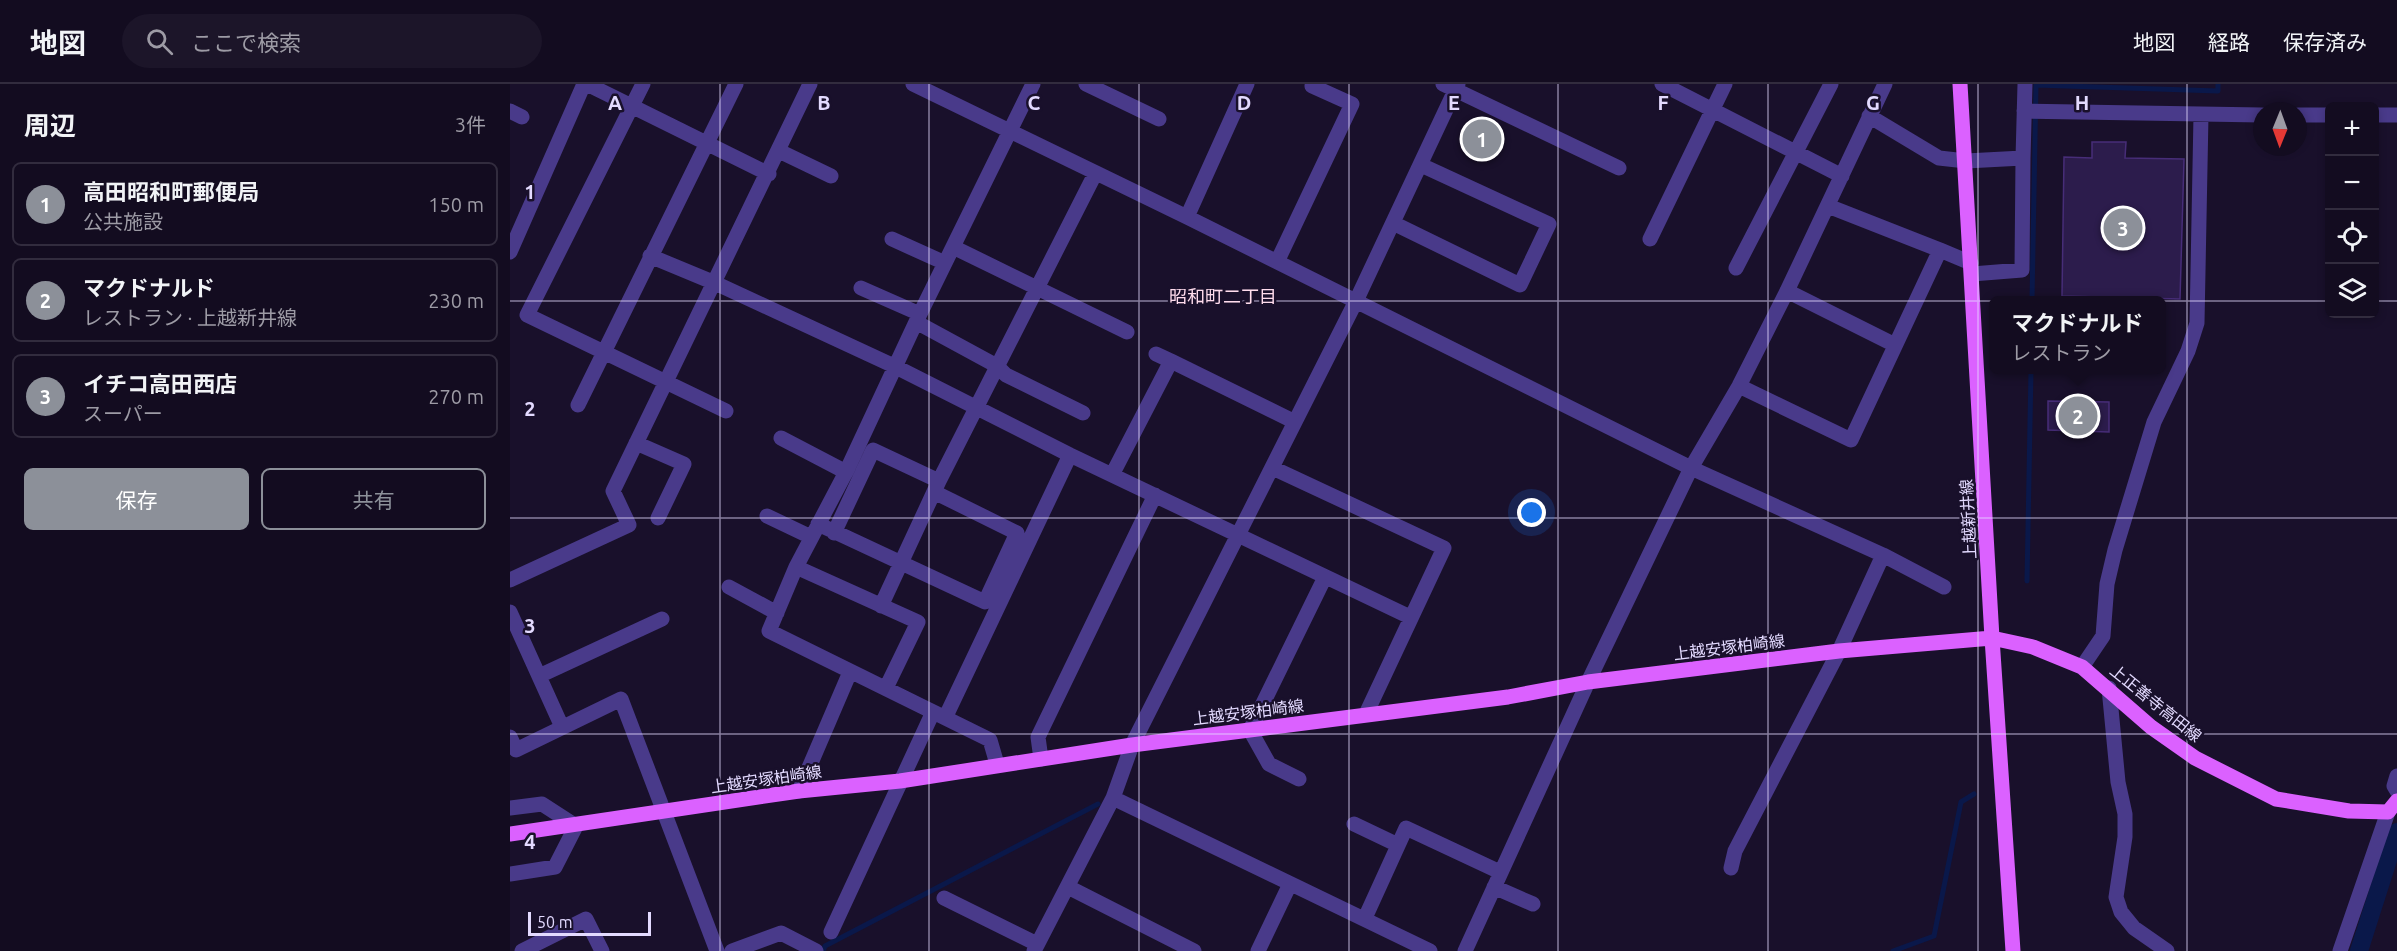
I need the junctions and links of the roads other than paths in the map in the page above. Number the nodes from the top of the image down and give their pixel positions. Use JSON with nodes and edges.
{"nodes":[{"id":1,"x":585,"y":84,"type":"edge"},
{"id":2,"x":643,"y":84,"type":"edge"},
{"id":3,"x":736,"y":84,"type":"edge"},
{"id":4,"x":810,"y":84,"type":"edge"},
{"id":5,"x":913,"y":84,"type":"edge"},
{"id":6,"x":1033,"y":84,"type":"edge"},
{"id":7,"x":1086,"y":84,"type":"edge"},
{"id":8,"x":1247,"y":84,"type":"edge"},
{"id":9,"x":1662,"y":84,"type":"edge"},
{"id":10,"x":1725,"y":84,"type":"edge"},
{"id":11,"x":1831,"y":84,"type":"edge"},
{"id":12,"x":1885,"y":84,"type":"edge"},
{"id":13,"x":1960,"y":84,"type":"edge"},
{"id":14,"x":2025,"y":84,"type":"edge"},
{"id":15,"x":1312,"y":86,"type":"dead end"},
{"id":16,"x":1452,"y":86,"type":"edge"},
{"id":17,"x":632,"y":107,"type":"junction"},
{"id":18,"x":1713,"y":109,"type":"junction"},
{"id":19,"x":2024,"y":111,"type":"junction"},
{"id":20,"x":2201,"y":115,"type":"junction"},
{"id":21,"x":2253,"y":115,"type":"edge"},
{"id":22,"x":2307,"y":115,"type":"edge"},
{"id":23,"x":2325,"y":115,"type":"edge"},
{"id":24,"x":2379,"y":115,"type":"edge"},
{"id":25,"x":2397,"y":115,"type":"edge"},
{"id":26,"x":1869,"y":116,"type":"junction"},
{"id":27,"x":1159,"y":119,"type":"dead end"},
{"id":28,"x":1009,"y":131,"type":"junction"},
{"id":29,"x":707,"y":145,"type":"junction"},
{"id":30,"x":779,"y":151,"type":"junction"},
{"id":31,"x":1796,"y":152,"type":"junction"},
{"id":32,"x":2023,"y":158,"type":"junction"},
{"id":33,"x":1966,"y":161,"type":"junction"},
{"id":34,"x":1421,"y":165,"type":"junction"},
{"id":35,"x":1619,"y":168,"type":"dead end"},
{"id":36,"x":769,"y":174,"type":"junction"},
{"id":37,"x":1095,"y":174,"type":"junction"},
{"id":38,"x":831,"y":176,"type":"dead end"},
{"id":39,"x":1842,"y":176,"type":"junction"},
{"id":40,"x":1828,"y":206,"type":"junction"},
{"id":41,"x":1187,"y":217,"type":"junction"},
{"id":42,"x":1393,"y":223,"type":"junction"},
{"id":43,"x":892,"y":239,"type":"dead end"},
{"id":44,"x":1650,"y":239,"type":"dead end"},
{"id":45,"x":953,"y":247,"type":"junction"},
{"id":46,"x":1940,"y":250,"type":"junction"},
{"id":47,"x":510,"y":252,"type":"edge"},
{"id":48,"x":650,"y":256,"type":"junction"},
{"id":49,"x":1277,"y":262,"type":"junction"},
{"id":50,"x":945,"y":263,"type":"junction"},
{"id":51,"x":1736,"y":268,"type":"dead end"},
{"id":52,"x":1972,"y":268,"type":"junction"},
{"id":53,"x":716,"y":283,"type":"junction"},
{"id":54,"x":1036,"y":287,"type":"junction"},
{"id":55,"x":861,"y":288,"type":"dead end"},
{"id":56,"x":1787,"y":291,"type":"junction"},
{"id":57,"x":1356,"y":301,"type":"junction"},
{"id":58,"x":918,"y":318,"type":"junction"},
{"id":59,"x":1127,"y":332,"type":"dead end"},
{"id":60,"x":1895,"y":345,"type":"junction"},
{"id":61,"x":606,"y":351,"type":"junction"},
{"id":62,"x":1156,"y":354,"type":"dead end"},
{"id":63,"x":1171,"y":361,"type":"junction"},
{"id":64,"x":894,"y":366,"type":"junction"},
{"id":65,"x":997,"y":366,"type":"junction"},
{"id":66,"x":665,"y":382,"type":"junction"},
{"id":67,"x":1739,"y":386,"type":"junction"},
{"id":68,"x":578,"y":405,"type":"dead end"},
{"id":69,"x":976,"y":407,"type":"junction"},
{"id":70,"x":726,"y":411,"type":"dead end"},
{"id":71,"x":1083,"y":413,"type":"dead end"},
{"id":72,"x":1295,"y":422,"type":"junction"},
{"id":73,"x":781,"y":438,"type":"dead end"},
{"id":74,"x":636,"y":443,"type":"junction"},
{"id":75,"x":1070,"y":455,"type":"junction"},
{"id":76,"x":1273,"y":468,"type":"junction"},
{"id":77,"x":1691,"y":468,"type":"junction"},
{"id":78,"x":846,"y":472,"type":"junction"},
{"id":79,"x":1113,"y":473,"type":"junction"},
{"id":80,"x":937,"y":487,"type":"junction"},
{"id":81,"x":1155,"y":495,"type":"junction"},
{"id":82,"x":767,"y":516,"type":"dead end"},
{"id":83,"x":658,"y":518,"type":"dead end"},
{"id":84,"x":814,"y":531,"type":"junction"},
{"id":85,"x":834,"y":533,"type":"junction"},
{"id":86,"x":1240,"y":534,"type":"junction"},
{"id":87,"x":1883,"y":555,"type":"junction"},
{"id":88,"x":902,"y":563,"type":"junction"},
{"id":89,"x":796,"y":567,"type":"junction"},
{"id":90,"x":1325,"y":577,"type":"junction"},
{"id":91,"x":510,"y":580,"type":"edge"},
{"id":92,"x":729,"y":587,"type":"dead end"},
{"id":93,"x":1944,"y":587,"type":"dead end"},
{"id":94,"x":881,"y":606,"type":"junction"},
{"id":95,"x":510,"y":612,"type":"edge"},
{"id":96,"x":777,"y":613,"type":"junction"},
{"id":97,"x":1410,"y":617,"type":"junction"},
{"id":98,"x":662,"y":619,"type":"dead end"},
{"id":99,"x":1992,"y":639,"type":"junction"},
{"id":100,"x":1839,"y":651,"type":"junction"},
{"id":101,"x":2082,"y":667,"type":"junction"},
{"id":102,"x":850,"y":672,"type":"junction"},
{"id":103,"x":538,"y":676,"type":"junction"},
{"id":104,"x":1588,"y":682,"type":"junction"},
{"id":105,"x":886,"y":688,"type":"junction"},
{"id":106,"x":2109,"y":688,"type":"junction"},
{"id":107,"x":940,"y":714,"type":"junction"},
{"id":108,"x":1366,"y":714,"type":"junction"},
{"id":109,"x":562,"y":727,"type":"junction"},
{"id":110,"x":1251,"y":730,"type":"junction"},
{"id":111,"x":510,"y":737,"type":"edge"},
{"id":112,"x":1132,"y":745,"type":"junction"},
{"id":113,"x":1041,"y":759,"type":"junction"},
{"id":114,"x":998,"y":764,"type":"junction"},
{"id":115,"x":2397,"y":776,"type":"edge"},
{"id":116,"x":1299,"y":779,"type":"dead end"},
{"id":117,"x":900,"y":781,"type":"junction"},
{"id":118,"x":2397,"y":790,"type":"edge"},
{"id":119,"x":799,"y":791,"type":"junction"},
{"id":120,"x":1113,"y":798,"type":"junction"},
{"id":121,"x":2393,"y":806,"type":"edge"},
{"id":122,"x":510,"y":808,"type":"edge"},
{"id":123,"x":663,"y":810,"type":"junction"},
{"id":124,"x":1354,"y":824,"type":"dead end"},
{"id":125,"x":576,"y":826,"type":"junction"},
{"id":126,"x":510,"y":834,"type":"edge"},
{"id":127,"x":1398,"y":845,"type":"junction"},
{"id":128,"x":1731,"y":868,"type":"dead end"},
{"id":129,"x":510,"y":874,"type":"edge"},
{"id":130,"x":1497,"y":880,"type":"junction"},
{"id":131,"x":1290,"y":884,"type":"junction"},
{"id":132,"x":1068,"y":887,"type":"junction"},
{"id":133,"x":944,"y":898,"type":"dead end"},
{"id":134,"x":1533,"y":904,"type":"dead end"},
{"id":135,"x":1365,"y":918,"type":"junction"},
{"id":136,"x":831,"y":932,"type":"dead end"},
{"id":137,"x":1036,"y":947,"type":"edge"},
{"id":138,"x":522,"y":951,"type":"edge"},
{"id":139,"x":602,"y":951,"type":"edge"},
{"id":140,"x":717,"y":951,"type":"edge"},
{"id":141,"x":732,"y":951,"type":"edge"},
{"id":142,"x":816,"y":951,"type":"edge"},
{"id":143,"x":1194,"y":951,"type":"edge"},
{"id":144,"x":1258,"y":951,"type":"edge"},
{"id":145,"x":1430,"y":951,"type":"edge"},
{"id":146,"x":1466,"y":951,"type":"edge"},
{"id":147,"x":2013,"y":951,"type":"edge"},
{"id":148,"x":2167,"y":951,"type":"edge"},
{"id":149,"x":2340,"y":951,"type":"edge"}],
"edges":[{"from":1,"to":17,"type":"street"},
{"from":1,"to":47,"type":"street"},
{"from":2,"to":17,"type":"street"},
{"from":3,"to":29,"type":"street"},
{"from":4,"to":30,"type":"street"},
{"from":5,"to":28,"type":"street"},
{"from":6,"to":28,"type":"street"},
{"from":7,"to":27,"type":"street"},
{"from":8,"to":41,"type":"street"},
{"from":9,"to":18,"type":"street"},
{"from":10,"to":18,"type":"street"},
{"from":11,"to":31,"type":"street"},
{"from":12,"to":26,"type":"street"},
{"from":13,"to":33,"type":"main road","name":"上越新井線"},
{"from":14,"to":19,"type":"street"},
{"from":15,"to":49,"type":"street"},
{"from":16,"to":34,"type":"street"},
{"from":16,"to":35,"type":"street"},
{"from":17,"to":29,"type":"street"},
{"from":17,"to":61,"type":"street"},
{"from":18,"to":31,"type":"street"},
{"from":18,"to":44,"type":"street"},
{"from":19,"to":20,"type":"street"},
{"from":19,"to":32,"type":"street"},
{"from":20,"to":21,"type":"street"},
{"from":20,"to":101,"type":"street"},
{"from":22,"to":23,"type":"street"},
{"from":24,"to":25,"type":"street"},
{"from":26,"to":33,"type":"street"},
{"from":26,"to":39,"type":"street"},
{"from":28,"to":37,"type":"street"},
{"from":28,"to":45,"type":"street"},
{"from":29,"to":36,"type":"street"},
{"from":29,"to":48,"type":"street"},
{"from":30,"to":36,"type":"street"},
{"from":30,"to":38,"type":"street"},
{"from":31,"to":39,"type":"street"},
{"from":31,"to":51,"type":"street"},
{"from":32,"to":33,"type":"street"},
{"from":32,"to":52,"type":"street"},
{"from":33,"to":52,"type":"main road","name":"上越新井線"},
{"from":34,"to":42,"type":"street"},
{"from":34,"to":42,"type":"street"},
{"from":36,"to":53,"type":"street"},
{"from":37,"to":41,"type":"street"},
{"from":37,"to":54,"type":"street"},
{"from":39,"to":40,"type":"street"},
{"from":40,"to":46,"type":"street"},
{"from":40,"to":56,"type":"street"},
{"from":41,"to":49,"type":"street"},
{"from":42,"to":57,"type":"street"},
{"from":43,"to":50,"type":"street"},
{"from":45,"to":50,"type":"street"},
{"from":45,"to":54,"type":"street"},
{"from":46,"to":52,"type":"street"},
{"from":46,"to":60,"type":"street"},
{"from":48,"to":53,"type":"street"},
{"from":48,"to":61,"type":"street"},
{"from":49,"to":57,"type":"street"},
{"from":50,"to":58,"type":"street"},
{"from":52,"to":99,"type":"main road","name":"上越新井線"},
{"from":53,"to":64,"type":"street"},
{"from":53,"to":66,"type":"street"},
{"from":54,"to":59,"type":"street"},
{"from":54,"to":65,"type":"street"},
{"from":55,"to":58,"type":"street"},
{"from":56,"to":60,"type":"street"},
{"from":56,"to":67,"type":"street"},
{"from":57,"to":72,"type":"street"},
{"from":57,"to":77,"type":"street"},
{"from":58,"to":64,"type":"street"},
{"from":58,"to":65,"type":"street"},
{"from":60,"to":67,"type":"street"},
{"from":61,"to":66,"type":"street"},
{"from":61,"to":68,"type":"street"},
{"from":62,"to":63,"type":"street"},
{"from":63,"to":72,"type":"street"},
{"from":63,"to":79,"type":"street"},
{"from":64,"to":69,"type":"street"},
{"from":64,"to":78,"type":"street"},
{"from":65,"to":69,"type":"street"},
{"from":65,"to":71,"type":"street"},
{"from":66,"to":70,"type":"street"},
{"from":66,"to":74,"type":"street"},
{"from":67,"to":77,"type":"street"},
{"from":69,"to":75,"type":"street"},
{"from":69,"to":80,"type":"street"},
{"from":72,"to":76,"type":"street"},
{"from":73,"to":78,"type":"street"},
{"from":74,"to":83,"type":"street"},
{"from":74,"to":91,"type":"street"},
{"from":75,"to":79,"type":"street"},
{"from":75,"to":107,"type":"street"},
{"from":76,"to":86,"type":"street"},
{"from":76,"to":97,"type":"street"},
{"from":77,"to":87,"type":"street"},
{"from":77,"to":104,"type":"street"},
{"from":78,"to":84,"type":"street"},
{"from":79,"to":81,"type":"street"},
{"from":80,"to":85,"type":"street"},
{"from":80,"to":88,"type":"street"},
{"from":80,"to":88,"type":"street"},
{"from":81,"to":86,"type":"street"},
{"from":81,"to":113,"type":"street"},
{"from":82,"to":84,"type":"street"},
{"from":84,"to":85,"type":"street"},
{"from":84,"to":89,"type":"street"},
{"from":85,"to":88,"type":"street"},
{"from":86,"to":90,"type":"street"},
{"from":86,"to":112,"type":"street"},
{"from":87,"to":93,"type":"street"},
{"from":87,"to":100,"type":"street"},
{"from":88,"to":94,"type":"street"},
{"from":89,"to":94,"type":"street"},
{"from":89,"to":96,"type":"street"},
{"from":90,"to":97,"type":"street"},
{"from":90,"to":110,"type":"street"},
{"from":92,"to":96,"type":"street"},
{"from":94,"to":105,"type":"street"},
{"from":95,"to":103,"type":"street"},
{"from":96,"to":102,"type":"street"},
{"from":97,"to":108,"type":"street"},
{"from":98,"to":103,"type":"street"},
{"from":99,"to":100,"type":"main road","name":"上越安塚柏崎線"},
{"from":99,"to":101,"type":"main road","name":"上正善寺高田線"},
{"from":99,"to":147,"type":"main road","name":"上越新井線"},
{"from":100,"to":104,"type":"main road","name":"上越安塚柏崎線"},
{"from":100,"to":128,"type":"street"},
{"from":101,"to":106,"type":"main road","name":"上正善寺高田線"},
{"from":102,"to":105,"type":"street"},
{"from":102,"to":119,"type":"street"},
{"from":103,"to":109,"type":"street"},
{"from":104,"to":108,"type":"main road","name":"上越安塚柏崎線"},
{"from":104,"to":130,"type":"street"},
{"from":105,"to":107,"type":"street"},
{"from":106,"to":121,"type":"main road","name":"上正善寺高田線"},
{"from":106,"to":148,"type":"street"},
{"from":107,"to":114,"type":"street"},
{"from":107,"to":117,"type":"street"},
{"from":108,"to":110,"type":"main road","name":"上越安塚柏崎線"},
{"from":109,"to":111,"type":"street"},
{"from":109,"to":123,"type":"street"},
{"from":110,"to":112,"type":"main road","name":"上越安塚柏崎線"},
{"from":110,"to":116,"type":"street"},
{"from":112,"to":113,"type":"main road","name":"上越安塚柏崎線"},
{"from":112,"to":120,"type":"street"},
{"from":113,"to":114,"type":"main road","name":"上越安塚柏崎線"},
{"from":114,"to":117,"type":"main road","name":"上越安塚柏崎線"},
{"from":115,"to":118,"type":"street"},
{"from":117,"to":119,"type":"main road","name":"上越安塚柏崎線"},
{"from":117,"to":136,"type":"street"},
{"from":119,"to":123,"type":"main road","name":"上越安塚柏崎線"},
{"from":120,"to":131,"type":"street"},
{"from":120,"to":132,"type":"street"},
{"from":121,"to":149,"type":"street"},
{"from":122,"to":125,"type":"street"},
{"from":123,"to":125,"type":"main road","name":"上越安塚柏崎線"},
{"from":123,"to":140,"type":"street"},
{"from":124,"to":127,"type":"street"},
{"from":125,"to":126,"type":"main road","name":"上越安塚柏崎線"},
{"from":125,"to":129,"type":"street"},
{"from":127,"to":130,"type":"street"},
{"from":127,"to":135,"type":"street"},
{"from":130,"to":134,"type":"street"},
{"from":130,"to":146,"type":"street"},
{"from":131,"to":135,"type":"street"},
{"from":131,"to":144,"type":"street"},
{"from":132,"to":137,"type":"street"},
{"from":132,"to":143,"type":"street"},
{"from":133,"to":137,"type":"street"},
{"from":135,"to":145,"type":"street"},
{"from":138,"to":139,"type":"street"},
{"from":141,"to":142,"type":"street"}]}
